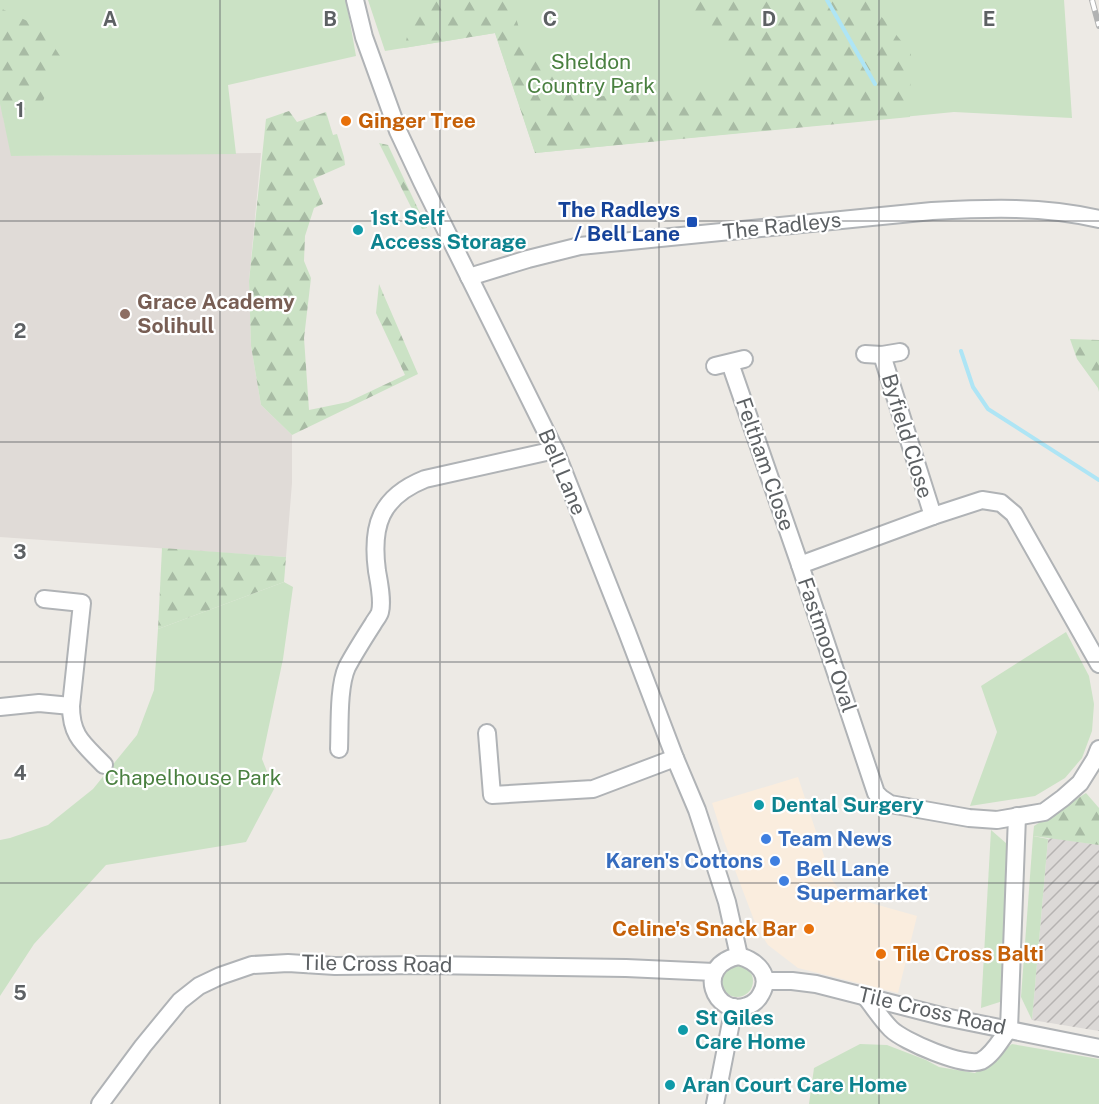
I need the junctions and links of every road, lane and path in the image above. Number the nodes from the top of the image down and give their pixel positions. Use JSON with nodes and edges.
{"nodes":[{"id":1,"x":355,"y":0,"type":"edge"},
{"id":2,"x":1099,"y":219,"type":"edge"},
{"id":3,"x":469,"y":277,"type":"junction"},
{"id":4,"x":900,"y":352,"type":"dead end"},
{"id":5,"x":730,"y":363,"type":"dead end"},
{"id":6,"x":555,"y":450,"type":"junction"},
{"id":7,"x":933,"y":516,"type":"junction"},
{"id":8,"x":800,"y":565,"type":"junction"},
{"id":9,"x":44,"y":599,"type":"dead end"},
{"id":10,"x":1099,"y":664,"type":"edge"},
{"id":11,"x":0,"y":706,"type":"edge"},
{"id":12,"x":71,"y":706,"type":"junction"},
{"id":13,"x":487,"y":733,"type":"dead end"},
{"id":14,"x":339,"y":749,"type":"dead end"},
{"id":15,"x":1099,"y":749,"type":"edge"},
{"id":16,"x":675,"y":758,"type":"junction"},
{"id":17,"x":104,"y":765,"type":"dead end"},
{"id":18,"x":1017,"y":816,"type":"junction"},
{"id":19,"x":740,"y":956,"type":"junction"},
{"id":20,"x":714,"y":972,"type":"junction"},
{"id":21,"x":765,"y":981,"type":"junction"},
{"id":22,"x":864,"y":995,"type":"junction"},
{"id":23,"x":734,"y":1007,"type":"junction"},
{"id":24,"x":1009,"y":1029,"type":"junction"},
{"id":25,"x":1099,"y":1048,"type":"edge"},
{"id":26,"x":100,"y":1104,"type":"edge"},
{"id":27,"x":716,"y":1104,"type":"edge"}],
"edges":[{"from":1,"to":3,"type":"street","name":"Bell Lane"},
{"from":2,"to":3,"type":"street","name":"The Radleys"},
{"from":3,"to":6,"type":"street","name":"Bell Lane"},
{"from":4,"to":7,"type":"street","name":"Byfield Close"},
{"from":5,"to":8,"type":"street","name":"Feltham Close"},
{"from":6,"to":14,"type":"street"},
{"from":6,"to":16,"type":"street","name":"Bell Lane"},
{"from":7,"to":8,"type":"street","name":"Fastmoor Oval"},
{"from":7,"to":10,"type":"street","name":"Fastmoor Oval"},
{"from":8,"to":18,"type":"street","name":"Fastmoor Oval"},
{"from":9,"to":12,"type":"street"},
{"from":11,"to":12,"type":"street"},
{"from":12,"to":17,"type":"street"},
{"from":13,"to":16,"type":"street"},
{"from":15,"to":18,"type":"street","name":"Fastmoor Oval"},
{"from":16,"to":19,"type":"street","name":"Bell Lane"},
{"from":18,"to":24,"type":"street"},
{"from":19,"to":20,"type":"street"},
{"from":19,"to":21,"type":"street"},
{"from":20,"to":23,"type":"street"},
{"from":20,"to":26,"type":"street","name":"Tile Cross Road"},
{"from":21,"to":22,"type":"street","name":"Tile Cross Road"},
{"from":21,"to":23,"type":"street"},
{"from":22,"to":24,"type":"street","name":"Tile Cross Road"},
{"from":22,"to":24,"type":"street"},
{"from":23,"to":27,"type":"street"},
{"from":24,"to":25,"type":"street","name":"Tile Cross Road"}]}
